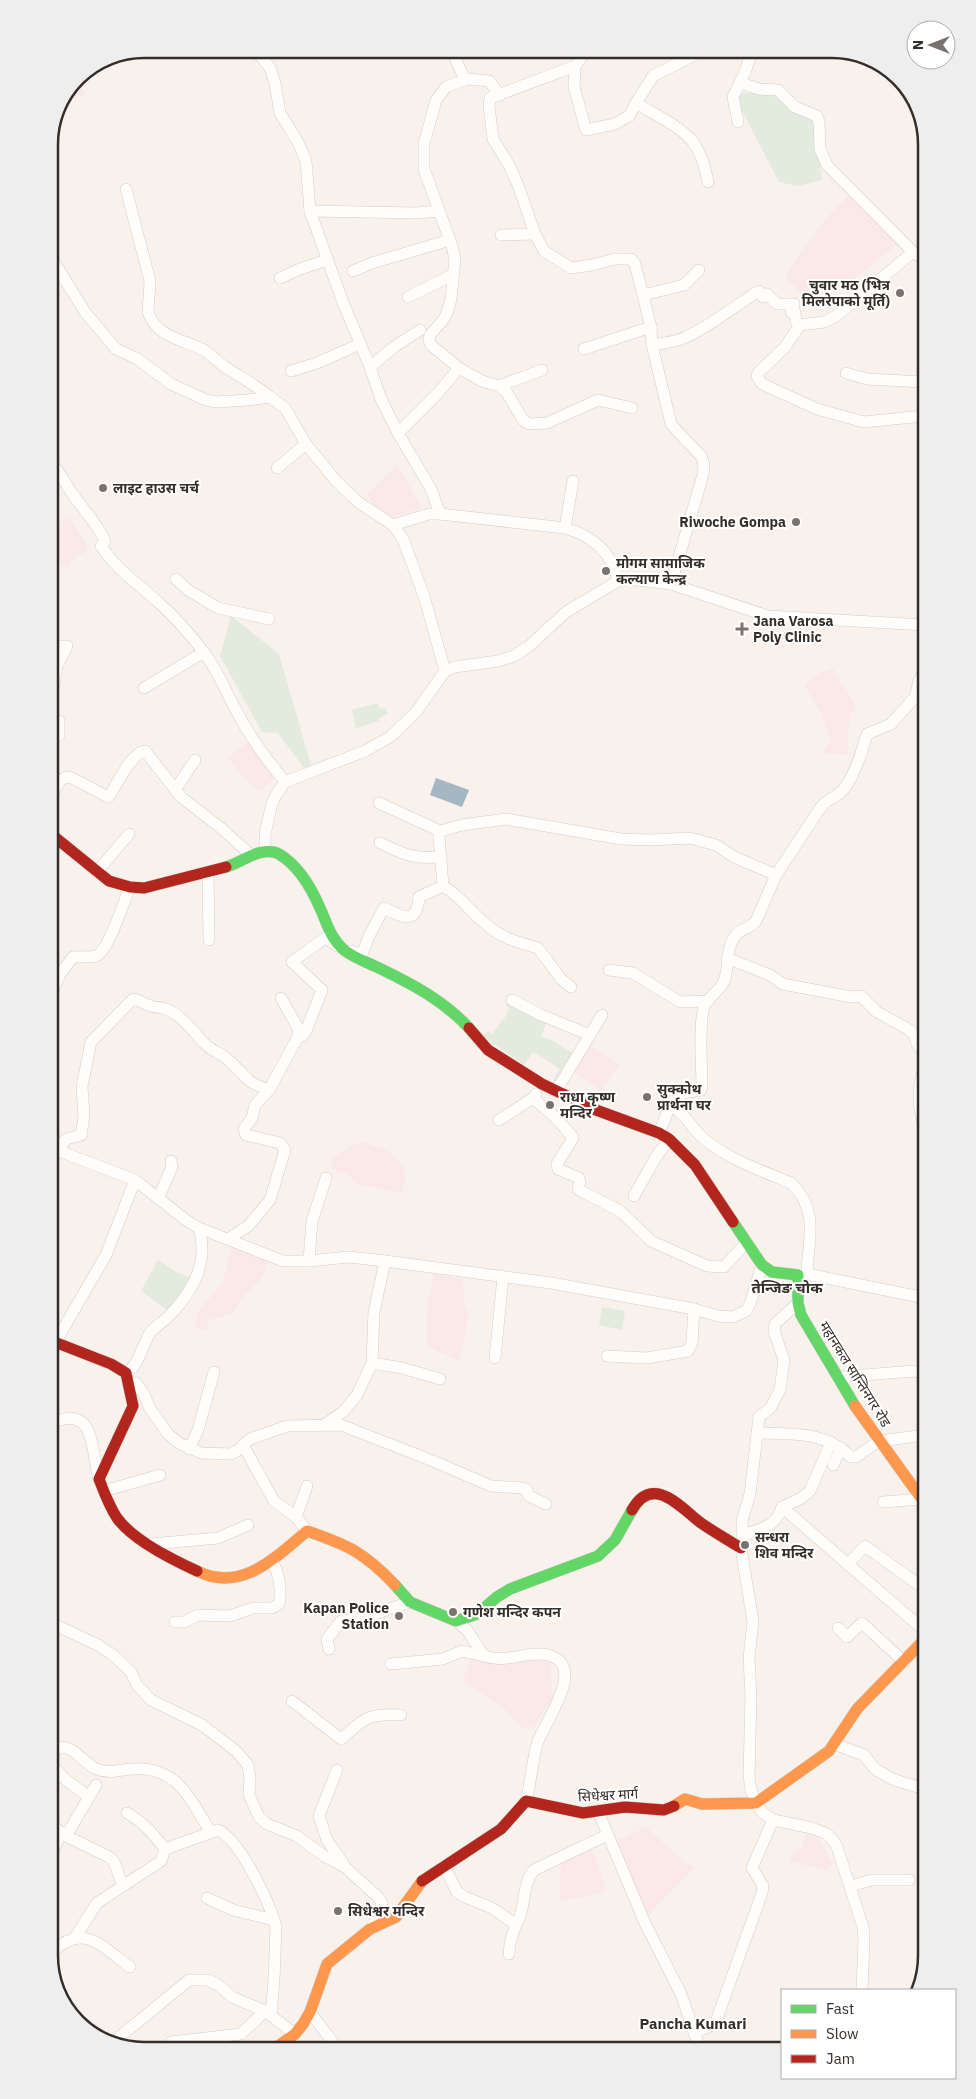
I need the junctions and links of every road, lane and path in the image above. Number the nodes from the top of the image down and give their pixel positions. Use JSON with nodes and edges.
{"nodes":[{"id":1,"x":263,"y":58,"type":"edge"},
{"id":2,"x":454,"y":58,"type":"edge"},
{"id":3,"x":581,"y":58,"type":"edge"},
{"id":4,"x":688,"y":58,"type":"edge"},
{"id":5,"x":749,"y":58,"type":"edge"},
{"id":6,"x":575,"y":66,"type":"junction"},
{"id":7,"x":465,"y":80,"type":"junction"},
{"id":8,"x":741,"y":83,"type":"junction"},
{"id":9,"x":500,"y":95,"type":"junction"},
{"id":10,"x":638,"y":100,"type":"junction"},
{"id":11,"x":738,"y":122,"type":"dead end"},
{"id":12,"x":708,"y":182,"type":"dead end"},
{"id":13,"x":126,"y":188,"type":"dead end"},
{"id":14,"x":439,"y":210,"type":"junction"},
{"id":15,"x":310,"y":211,"type":"junction"},
{"id":16,"x":535,"y":234,"type":"junction"},
{"id":17,"x":501,"y":235,"type":"dead end"},
{"id":18,"x":450,"y":240,"type":"junction"},
{"id":19,"x":918,"y":256,"type":"edge"},
{"id":20,"x":327,"y":260,"type":"junction"},
{"id":21,"x":58,"y":268,"type":"edge"},
{"id":22,"x":699,"y":270,"type":"dead end"},
{"id":23,"x":353,"y":271,"type":"dead end"},
{"id":24,"x":454,"y":274,"type":"junction"},
{"id":25,"x":280,"y":278,"type":"dead end"},
{"id":26,"x":643,"y":295,"type":"junction"},
{"id":27,"x":408,"y":297,"type":"dead end"},
{"id":28,"x":800,"y":325,"type":"junction"},
{"id":29,"x":651,"y":327,"type":"junction"},
{"id":30,"x":420,"y":330,"type":"dead end"},
{"id":31,"x":360,"y":344,"type":"junction"},
{"id":32,"x":652,"y":345,"type":"junction"},
{"id":33,"x":584,"y":349,"type":"dead end"},
{"id":34,"x":370,"y":367,"type":"junction"},
{"id":35,"x":459,"y":368,"type":"junction"},
{"id":36,"x":542,"y":370,"type":"dead end"},
{"id":37,"x":291,"y":371,"type":"dead end"},
{"id":38,"x":846,"y":373,"type":"dead end"},
{"id":39,"x":918,"y":382,"type":"edge"},
{"id":40,"x":500,"y":386,"type":"junction"},
{"id":41,"x":270,"y":397,"type":"junction"},
{"id":42,"x":632,"y":408,"type":"dead end"},
{"id":43,"x":918,"y":417,"type":"edge"},
{"id":44,"x":398,"y":433,"type":"junction"},
{"id":45,"x":306,"y":444,"type":"junction"},
{"id":46,"x":277,"y":468,"type":"dead end"},
{"id":47,"x":58,"y":471,"type":"edge"},
{"id":48,"x":573,"y":481,"type":"dead end"},
{"id":49,"x":440,"y":514,"type":"junction"},
{"id":50,"x":393,"y":525,"type":"junction"},
{"id":51,"x":565,"y":528,"type":"junction"},
{"id":52,"x":176,"y":579,"type":"dead end"},
{"id":53,"x":618,"y":581,"type":"junction"},
{"id":54,"x":671,"y":584,"type":"junction"},
{"id":55,"x":269,"y":619,"type":"dead end"},
{"id":56,"x":918,"y":625,"type":"edge"},
{"id":57,"x":58,"y":646,"type":"edge"},
{"id":58,"x":204,"y":652,"type":"junction"},
{"id":59,"x":58,"y":664,"type":"edge"},
{"id":60,"x":445,"y":671,"type":"junction"},
{"id":61,"x":918,"y":685,"type":"edge"},
{"id":62,"x":144,"y":688,"type":"dead end"},
{"id":63,"x":59,"y":721,"type":"dead end"},
{"id":64,"x":58,"y":735,"type":"edge"},
{"id":65,"x":195,"y":760,"type":"dead end"},
{"id":66,"x":285,"y":782,"type":"junction"},
{"id":67,"x":58,"y":784,"type":"edge"},
{"id":68,"x":175,"y":790,"type":"junction"},
{"id":69,"x":379,"y":803,"type":"dead end"},
{"id":70,"x":440,"y":830,"type":"junction"},
{"id":71,"x":129,"y":834,"type":"dead end"},
{"id":72,"x":58,"y":840,"type":"edge"},
{"id":73,"x":380,"y":843,"type":"dead end"},
{"id":74,"x":265,"y":850,"type":"junction"},
{"id":75,"x":252,"y":856,"type":"junction"},
{"id":76,"x":441,"y":857,"type":"junction"},
{"id":77,"x":97,"y":872,"type":"junction"},
{"id":78,"x":208,"y":872,"type":"junction"},
{"id":79,"x":776,"y":875,"type":"junction"},
{"id":80,"x":443,"y":886,"type":"junction"},
{"id":81,"x":130,"y":887,"type":"junction"},
{"id":82,"x":209,"y":940,"type":"dead end"},
{"id":83,"x":344,"y":949,"type":"junction"},
{"id":84,"x":727,"y":958,"type":"junction"},
{"id":85,"x":58,"y":970,"type":"edge"},
{"id":86,"x":609,"y":970,"type":"dead end"},
{"id":87,"x":571,"y":987,"type":"dead end"},
{"id":88,"x":281,"y":998,"type":"dead end"},
{"id":89,"x":512,"y":1000,"type":"dead end"},
{"id":90,"x":708,"y":1001,"type":"junction"},
{"id":91,"x":602,"y":1015,"type":"dead end"},
{"id":92,"x":299,"y":1035,"type":"junction"},
{"id":93,"x":590,"y":1035,"type":"junction"},
{"id":94,"x":918,"y":1045,"type":"edge"},
{"id":95,"x":542,"y":1084,"type":"junction"},
{"id":96,"x":269,"y":1090,"type":"junction"},
{"id":97,"x":556,"y":1091,"type":"junction"},
{"id":98,"x":533,"y":1098,"type":"junction"},
{"id":99,"x":672,"y":1106,"type":"junction"},
{"id":100,"x":499,"y":1120,"type":"dead end"},
{"id":101,"x":664,"y":1136,"type":"junction"},
{"id":102,"x":58,"y":1148,"type":"edge"},
{"id":103,"x":58,"y":1153,"type":"edge"},
{"id":104,"x":170,"y":1161,"type":"dead end"},
{"id":105,"x":326,"y":1178,"type":"dead end"},
{"id":106,"x":135,"y":1180,"type":"junction"},
{"id":107,"x":634,"y":1196,"type":"dead end"},
{"id":108,"x":158,"y":1199,"type":"junction"},
{"id":109,"x":199,"y":1228,"type":"junction"},
{"id":110,"x":228,"y":1239,"type":"junction"},
{"id":111,"x":747,"y":1242,"type":"junction"},
{"id":112,"x":309,"y":1261,"type":"junction"},
{"id":113,"x":386,"y":1261,"type":"junction"},
{"id":114,"x":762,"y":1265,"type":"junction"},
{"id":115,"x":776,"y":1272,"type":"junction"},
{"id":116,"x":802,"y":1274,"type":"junction"},
{"id":117,"x":503,"y":1276,"type":"junction"},
{"id":118,"x":918,"y":1297,"type":"edge"},
{"id":119,"x":798,"y":1300,"type":"junction"},
{"id":120,"x":694,"y":1309,"type":"junction"},
{"id":121,"x":58,"y":1335,"type":"edge"},
{"id":122,"x":58,"y":1344,"type":"edge"},
{"id":123,"x":607,"y":1356,"type":"dead end"},
{"id":124,"x":495,"y":1358,"type":"dead end"},
{"id":125,"x":372,"y":1363,"type":"junction"},
{"id":126,"x":214,"y":1372,"type":"dead end"},
{"id":127,"x":918,"y":1372,"type":"edge"},
{"id":128,"x":127,"y":1377,"type":"junction"},
{"id":129,"x":839,"y":1377,"type":"junction"},
{"id":130,"x":440,"y":1379,"type":"dead end"},
{"id":131,"x":58,"y":1421,"type":"edge"},
{"id":132,"x":324,"y":1425,"type":"junction"},
{"id":133,"x":757,"y":1433,"type":"junction"},
{"id":134,"x":918,"y":1436,"type":"edge"},
{"id":135,"x":879,"y":1441,"type":"junction"},
{"id":136,"x":831,"y":1442,"type":"junction"},
{"id":137,"x":243,"y":1446,"type":"junction"},
{"id":138,"x":189,"y":1448,"type":"junction"},
{"id":139,"x":841,"y":1448,"type":"junction"},
{"id":140,"x":833,"y":1465,"type":"dead end"},
{"id":141,"x":160,"y":1475,"type":"dead end"},
{"id":142,"x":99,"y":1479,"type":"junction"},
{"id":143,"x":307,"y":1486,"type":"dead end"},
{"id":144,"x":104,"y":1491,"type":"junction"},
{"id":145,"x":918,"y":1491,"type":"edge"},
{"id":146,"x":918,"y":1497,"type":"edge"},
{"id":147,"x":883,"y":1502,"type":"dead end"},
{"id":148,"x":546,"y":1504,"type":"dead end"},
{"id":149,"x":782,"y":1507,"type":"junction"},
{"id":150,"x":296,"y":1517,"type":"junction"},
{"id":151,"x":248,"y":1525,"type":"dead end"},
{"id":152,"x":307,"y":1531,"type":"junction"},
{"id":153,"x":744,"y":1535,"type":"junction"},
{"id":154,"x":151,"y":1544,"type":"junction"},
{"id":155,"x":741,"y":1548,"type":"junction"},
{"id":156,"x":272,"y":1561,"type":"junction"},
{"id":157,"x":848,"y":1564,"type":"junction"},
{"id":158,"x":918,"y":1584,"type":"edge"},
{"id":159,"x":410,"y":1602,"type":"junction"},
{"id":160,"x":456,"y":1621,"type":"junction"},
{"id":161,"x":175,"y":1622,"type":"dead end"},
{"id":162,"x":918,"y":1625,"type":"edge"},
{"id":163,"x":58,"y":1626,"type":"edge"},
{"id":164,"x":838,"y":1628,"type":"dead end"},
{"id":165,"x":918,"y":1647,"type":"edge"},
{"id":166,"x":329,"y":1649,"type":"dead end"},
{"id":167,"x":484,"y":1656,"type":"junction"},
{"id":168,"x":904,"y":1662,"type":"junction"},
{"id":169,"x":392,"y":1664,"type":"dead end"},
{"id":170,"x":292,"y":1701,"type":"dead end"},
{"id":171,"x":401,"y":1715,"type":"dead end"},
{"id":172,"x":834,"y":1744,"type":"junction"},
{"id":173,"x":58,"y":1748,"type":"edge"},
{"id":174,"x":337,"y":1770,"type":"dead end"},
{"id":175,"x":58,"y":1771,"type":"edge"},
{"id":176,"x":96,"y":1784,"type":"dead end"},
{"id":177,"x":918,"y":1787,"type":"edge"},
{"id":178,"x":89,"y":1797,"type":"junction"},
{"id":179,"x":526,"y":1800,"type":"junction"},
{"id":180,"x":756,"y":1803,"type":"junction"},
{"id":181,"x":598,"y":1811,"type":"junction"},
{"id":182,"x":127,"y":1813,"type":"dead end"},
{"id":183,"x":773,"y":1820,"type":"junction"},
{"id":184,"x":60,"y":1831,"type":"edge"},
{"id":185,"x":210,"y":1831,"type":"junction"},
{"id":186,"x":607,"y":1835,"type":"junction"},
{"id":187,"x":165,"y":1849,"type":"junction"},
{"id":188,"x":444,"y":1866,"type":"junction"},
{"id":189,"x":345,"y":1867,"type":"junction"},
{"id":190,"x":909,"y":1880,"type":"dead end"},
{"id":191,"x":122,"y":1884,"type":"junction"},
{"id":192,"x":851,"y":1886,"type":"junction"},
{"id":193,"x":207,"y":1898,"type":"dead end"},
{"id":194,"x":274,"y":1920,"type":"junction"},
{"id":195,"x":515,"y":1924,"type":"junction"},
{"id":196,"x":370,"y":1929,"type":"junction"},
{"id":197,"x":76,"y":1936,"type":"junction"},
{"id":198,"x":58,"y":1948,"type":"edge"},
{"id":199,"x":509,"y":1954,"type":"dead end"},
{"id":200,"x":130,"y":1967,"type":"dead end"},
{"id":201,"x":862,"y":1989,"type":"edge"},
{"id":202,"x":310,"y":2012,"type":"junction"},
{"id":203,"x":268,"y":2013,"type":"junction"},
{"id":204,"x":694,"y":2033,"type":"junction"},
{"id":205,"x":295,"y":2034,"type":"junction"},
{"id":206,"x":119,"y":2038,"type":"edge"},
{"id":207,"x":179,"y":2041,"type":"edge"},
{"id":208,"x":285,"y":2041,"type":"edge"},
{"id":209,"x":332,"y":2041,"type":"edge"},
{"id":210,"x":697,"y":2042,"type":"edge"}],
"edges":[{"from":1,"to":15,"type":"street"},
{"from":2,"to":7,"type":"street"},
{"from":3,"to":6,"type":"street"},
{"from":4,"to":10,"type":"street"},
{"from":5,"to":8,"type":"street"},
{"from":6,"to":9,"type":"street"},
{"from":6,"to":10,"type":"street"},
{"from":7,"to":9,"type":"street"},
{"from":7,"to":14,"type":"street"},
{"from":8,"to":11,"type":"street"},
{"from":8,"to":19,"type":"street"},
{"from":9,"to":16,"type":"street"},
{"from":10,"to":12,"type":"street"},
{"from":13,"to":41,"type":"street"},
{"from":14,"to":15,"type":"street"},
{"from":14,"to":18,"type":"street"},
{"from":15,"to":20,"type":"street"},
{"from":16,"to":17,"type":"street"},
{"from":16,"to":26,"type":"street"},
{"from":18,"to":23,"type":"street"},
{"from":18,"to":24,"type":"street"},
{"from":19,"to":28,"type":"street"},
{"from":20,"to":25,"type":"street"},
{"from":20,"to":31,"type":"street"},
{"from":21,"to":41,"type":"street"},
{"from":22,"to":26,"type":"street"},
{"from":24,"to":27,"type":"street"},
{"from":24,"to":35,"type":"street"},
{"from":26,"to":29,"type":"street"},
{"from":28,"to":32,"type":"street"},
{"from":28,"to":43,"type":"street"},
{"from":29,"to":32,"type":"street"},
{"from":29,"to":33,"type":"street"},
{"from":30,"to":34,"type":"street"},
{"from":31,"to":34,"type":"street"},
{"from":31,"to":37,"type":"street"},
{"from":32,"to":54,"type":"street"},
{"from":34,"to":44,"type":"street"},
{"from":35,"to":40,"type":"street"},
{"from":35,"to":44,"type":"street"},
{"from":36,"to":40,"type":"street"},
{"from":38,"to":39,"type":"street"},
{"from":40,"to":42,"type":"street"},
{"from":41,"to":45,"type":"street"},
{"from":44,"to":49,"type":"street"},
{"from":45,"to":46,"type":"street"},
{"from":45,"to":50,"type":"street"},
{"from":47,"to":58,"type":"street"},
{"from":48,"to":51,"type":"street"},
{"from":49,"to":50,"type":"street"},
{"from":49,"to":51,"type":"street"},
{"from":50,"to":60,"type":"street"},
{"from":51,"to":53,"type":"street"},
{"from":52,"to":55,"type":"street"},
{"from":53,"to":54,"type":"street"},
{"from":53,"to":60,"type":"street"},
{"from":54,"to":56,"type":"street"},
{"from":57,"to":59,"type":"street"},
{"from":58,"to":62,"type":"street"},
{"from":58,"to":66,"type":"street"},
{"from":60,"to":66,"type":"street"},
{"from":61,"to":79,"type":"street"},
{"from":63,"to":64,"type":"street"},
{"from":65,"to":68,"type":"street"},
{"from":66,"to":74,"type":"street"},
{"from":67,"to":68,"type":"street"},
{"from":68,"to":75,"type":"street"},
{"from":69,"to":70,"type":"street"},
{"from":70,"to":76,"type":"street"},
{"from":70,"to":79,"type":"street"},
{"from":71,"to":77,"type":"street"},
{"from":72,"to":77,"type":"street"},
{"from":73,"to":76,"type":"street"},
{"from":74,"to":75,"type":"street"},
{"from":74,"to":83,"type":"street"},
{"from":75,"to":78,"type":"street"},
{"from":76,"to":80,"type":"street"},
{"from":77,"to":81,"type":"street"},
{"from":78,"to":81,"type":"street"},
{"from":78,"to":82,"type":"street"},
{"from":79,"to":84,"type":"street"},
{"from":80,"to":83,"type":"street"},
{"from":80,"to":87,"type":"street"},
{"from":81,"to":85,"type":"street"},
{"from":83,"to":92,"type":"street"},
{"from":83,"to":95,"type":"street"},
{"from":84,"to":90,"type":"street"},
{"from":84,"to":94,"type":"street"},
{"from":86,"to":90,"type":"street"},
{"from":88,"to":92,"type":"street"},
{"from":89,"to":93,"type":"street"},
{"from":90,"to":99,"type":"street"},
{"from":91,"to":93,"type":"street"},
{"from":92,"to":96,"type":"street"},
{"from":93,"to":97,"type":"street"},
{"from":95,"to":97,"type":"street"},
{"from":95,"to":98,"type":"street"},
{"from":96,"to":102,"type":"street"},
{"from":96,"to":110,"type":"street"},
{"from":97,"to":101,"type":"street"},
{"from":98,"to":100,"type":"street"},
{"from":98,"to":111,"type":"street"},
{"from":99,"to":101,"type":"street"},
{"from":99,"to":116,"type":"street"},
{"from":101,"to":107,"type":"street"},
{"from":101,"to":111,"type":"street"},
{"from":103,"to":106,"type":"street"},
{"from":104,"to":108,"type":"street"},
{"from":105,"to":112,"type":"street"},
{"from":106,"to":108,"type":"street"},
{"from":106,"to":121,"type":"street"},
{"from":108,"to":109,"type":"street"},
{"from":109,"to":110,"type":"street"},
{"from":109,"to":128,"type":"street"},
{"from":110,"to":112,"type":"street"},
{"from":111,"to":114,"type":"street"},
{"from":112,"to":113,"type":"street"},
{"from":113,"to":117,"type":"street"},
{"from":113,"to":125,"type":"street"},
{"from":114,"to":115,"type":"street"},
{"from":114,"to":120,"type":"street"},
{"from":115,"to":116,"type":"street"},
{"from":115,"to":119,"type":"street"},
{"from":116,"to":118,"type":"street"},
{"from":116,"to":119,"type":"street","name":"महानकल सान्तिनगर रोड"},
{"from":117,"to":120,"type":"street"},
{"from":117,"to":124,"type":"street"},
{"from":119,"to":129,"type":"street","name":"महानकल सान्तिनगर रोड"},
{"from":119,"to":133,"type":"street"},
{"from":120,"to":123,"type":"street"},
{"from":122,"to":128,"type":"street"},
{"from":125,"to":130,"type":"street"},
{"from":125,"to":132,"type":"street"},
{"from":126,"to":138,"type":"street"},
{"from":127,"to":129,"type":"street"},
{"from":128,"to":138,"type":"street"},
{"from":128,"to":142,"type":"street"},
{"from":129,"to":135,"type":"street","name":"महानकल सान्तिनगर रोड"},
{"from":131,"to":142,"type":"street"},
{"from":132,"to":137,"type":"street"},
{"from":132,"to":148,"type":"street"},
{"from":133,"to":136,"type":"street"},
{"from":133,"to":153,"type":"street"},
{"from":134,"to":135,"type":"street"},
{"from":135,"to":139,"type":"street"},
{"from":135,"to":145,"type":"street","name":"महानकल सान्तिनगर रोड"},
{"from":136,"to":139,"type":"street"},
{"from":136,"to":149,"type":"street"},
{"from":137,"to":138,"type":"street"},
{"from":137,"to":150,"type":"street"},
{"from":139,"to":140,"type":"street"},
{"from":141,"to":144,"type":"street"},
{"from":142,"to":144,"type":"street"},
{"from":143,"to":150,"type":"street"},
{"from":144,"to":154,"type":"street"},
{"from":146,"to":147,"type":"street"},
{"from":149,"to":153,"type":"street"},
{"from":149,"to":157,"type":"street"},
{"from":150,"to":152,"type":"street"},
{"from":151,"to":154,"type":"street"},
{"from":152,"to":156,"type":"street"},
{"from":152,"to":159,"type":"street"},
{"from":153,"to":155,"type":"street"},
{"from":154,"to":156,"type":"street"},
{"from":155,"to":160,"type":"street"},
{"from":155,"to":180,"type":"street"},
{"from":156,"to":161,"type":"street"},
{"from":157,"to":158,"type":"street"},
{"from":157,"to":162,"type":"street"},
{"from":159,"to":160,"type":"street"},
{"from":159,"to":166,"type":"street"},
{"from":160,"to":167,"type":"street"},
{"from":163,"to":189,"type":"street"},
{"from":164,"to":168,"type":"street"},
{"from":165,"to":168,"type":"street"},
{"from":167,"to":169,"type":"street"},
{"from":167,"to":179,"type":"street"},
{"from":168,"to":172,"type":"street"},
{"from":170,"to":171,"type":"street"},
{"from":172,"to":177,"type":"street"},
{"from":172,"to":180,"type":"street"},
{"from":173,"to":185,"type":"street"},
{"from":174,"to":189,"type":"street"},
{"from":175,"to":178,"type":"street"},
{"from":176,"to":178,"type":"street"},
{"from":178,"to":184,"type":"street"},
{"from":179,"to":181,"type":"street","name":"सिधेश्वर मार्ग"},
{"from":179,"to":188,"type":"street"},
{"from":180,"to":181,"type":"street","name":"सिधेश्वर मार्ग"},
{"from":180,"to":183,"type":"street"},
{"from":181,"to":186,"type":"street"},
{"from":182,"to":187,"type":"street"},
{"from":183,"to":192,"type":"street"},
{"from":183,"to":204,"type":"street"},
{"from":184,"to":191,"type":"street"},
{"from":185,"to":187,"type":"street"},
{"from":185,"to":194,"type":"street"},
{"from":186,"to":195,"type":"street"},
{"from":186,"to":204,"type":"street"},
{"from":187,"to":191,"type":"street"},
{"from":188,"to":195,"type":"street"},
{"from":188,"to":196,"type":"street"},
{"from":189,"to":196,"type":"street"},
{"from":190,"to":192,"type":"street"},
{"from":191,"to":197,"type":"street"},
{"from":192,"to":201,"type":"street"},
{"from":193,"to":194,"type":"street"},
{"from":194,"to":203,"type":"street"},
{"from":195,"to":199,"type":"street"},
{"from":196,"to":202,"type":"street"},
{"from":197,"to":198,"type":"street"},
{"from":197,"to":200,"type":"street"},
{"from":202,"to":205,"type":"street"},
{"from":202,"to":209,"type":"street"},
{"from":203,"to":205,"type":"street"},
{"from":203,"to":206,"type":"street"},
{"from":203,"to":207,"type":"street"},
{"from":204,"to":210,"type":"street"},
{"from":205,"to":208,"type":"street"}]}
